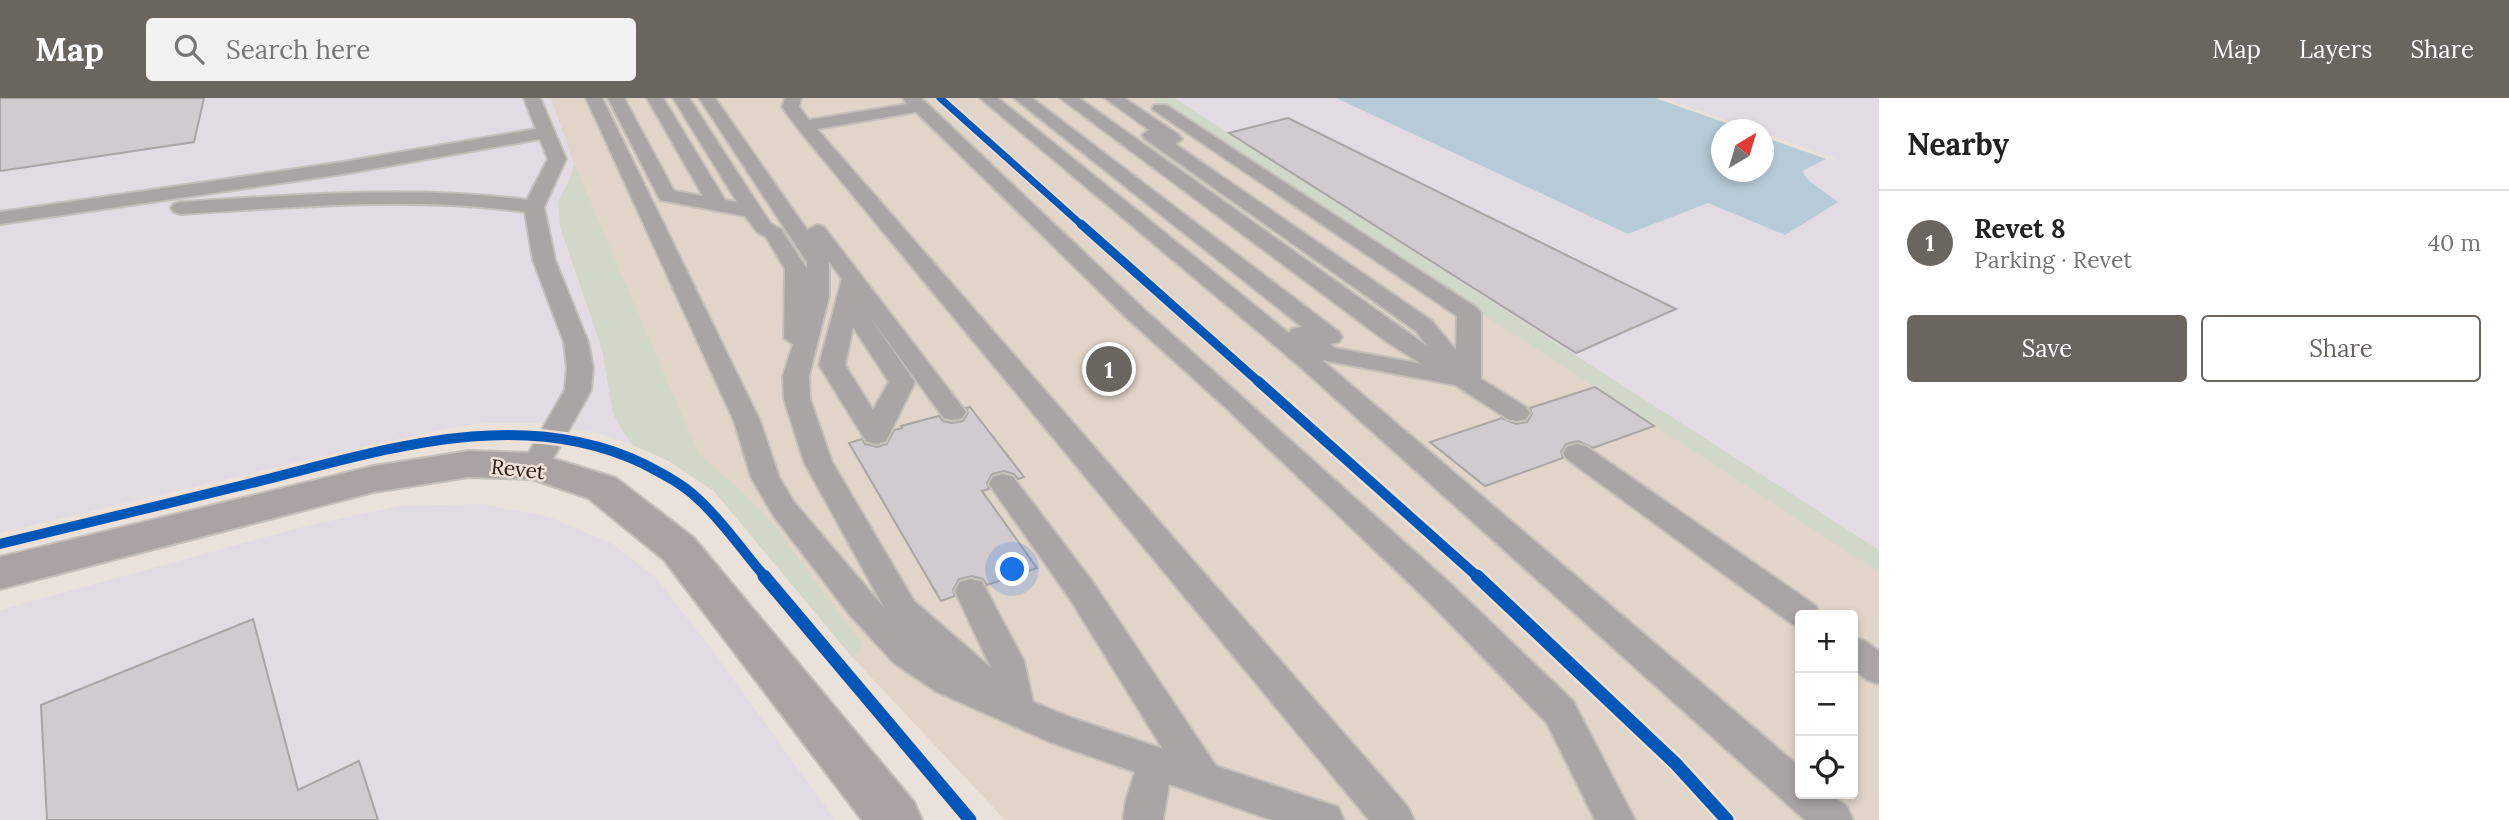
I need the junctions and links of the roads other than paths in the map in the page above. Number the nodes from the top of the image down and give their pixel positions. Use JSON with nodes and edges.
{"nodes":[{"id":1,"x":532,"y":98,"type":"edge"},
{"id":2,"x":594,"y":98,"type":"edge"},
{"id":3,"x":616,"y":98,"type":"edge"},
{"id":4,"x":629,"y":98,"type":"edge"},
{"id":5,"x":642,"y":98,"type":"edge"},
{"id":6,"x":655,"y":98,"type":"edge"},
{"id":7,"x":668,"y":98,"type":"edge"},
{"id":8,"x":681,"y":98,"type":"edge"},
{"id":9,"x":694,"y":98,"type":"edge"},
{"id":10,"x":706,"y":98,"type":"edge"},
{"id":11,"x":722,"y":98,"type":"edge"},
{"id":12,"x":793,"y":98,"type":"edge"},
{"id":13,"x":970,"y":98,"type":"edge"},
{"id":14,"x":988,"y":98,"type":"edge"},
{"id":15,"x":1005,"y":98,"type":"edge"},
{"id":16,"x":1022,"y":98,"type":"edge"},
{"id":17,"x":1038,"y":98,"type":"edge"},
{"id":18,"x":1053,"y":98,"type":"edge"},
{"id":19,"x":1068,"y":98,"type":"edge"},
{"id":20,"x":1083,"y":98,"type":"edge"},
{"id":21,"x":1098,"y":98,"type":"edge"},
{"id":22,"x":1113,"y":98,"type":"edge"},
{"id":23,"x":1128,"y":98,"type":"edge"},
{"id":24,"x":1143,"y":98,"type":"edge"},
{"id":25,"x":914,"y":103,"type":"edge"},
{"id":26,"x":805,"y":126,"type":"junction"},
{"id":27,"x":547,"y":133,"type":"junction"},
{"id":28,"x":718,"y":205,"type":"junction"},
{"id":29,"x":534,"y":207,"type":"junction"},
{"id":30,"x":0,"y":218,"type":"edge"},
{"id":31,"x":0,"y":223,"type":"edge"},
{"id":32,"x":774,"y":233,"type":"junction"},
{"id":33,"x":844,"y":312,"type":"junction"},
{"id":34,"x":1326,"y":354,"type":"junction"},
{"id":35,"x":796,"y":376,"type":"junction"},
{"id":36,"x":1468,"y":380,"type":"junction"},
{"id":37,"x":1364,"y":410,"type":"junction"},
{"id":38,"x":953,"y":412,"type":"dead end"},
{"id":39,"x":1517,"y":413,"type":"dead end"},
{"id":40,"x":1577,"y":453,"type":"dead end"},
{"id":41,"x":535,"y":466,"type":"junction"},
{"id":42,"x":1003,"y":484,"type":"dead end"},
{"id":43,"x":0,"y":573,"type":"edge"},
{"id":44,"x":971,"y":591,"type":"dead end"},
{"id":45,"x":1797,"y":610,"type":"edge"},
{"id":46,"x":1858,"y":655,"type":"edge"},
{"id":47,"x":1879,"y":670,"type":"edge"},
{"id":48,"x":1017,"y":712,"type":"junction"},
{"id":49,"x":1157,"y":764,"type":"junction"},
{"id":50,"x":1204,"y":780,"type":"junction"},
{"id":51,"x":1795,"y":786,"type":"edge"},
{"id":52,"x":1810,"y":799,"type":"edge"},
{"id":53,"x":895,"y":820,"type":"edge"},
{"id":54,"x":1143,"y":820,"type":"edge"},
{"id":55,"x":1324,"y":820,"type":"edge"},
{"id":56,"x":1394,"y":820,"type":"edge"},
{"id":57,"x":1615,"y":820,"type":"edge"},
{"id":58,"x":1833,"y":820,"type":"edge"}],
"edges":[{"from":1,"to":27,"type":"lane"},
{"from":2,"to":48,"type":"lane"},
{"from":3,"to":28,"type":"lane"},
{"from":4,"to":28,"type":"lane"},
{"from":5,"to":28,"type":"lane"},
{"from":6,"to":28,"type":"lane"},
{"from":7,"to":28,"type":"lane"},
{"from":8,"to":28,"type":"lane"},
{"from":9,"to":32,"type":"lane"},
{"from":10,"to":35,"type":"lane"},
{"from":11,"to":33,"type":"lane"},
{"from":12,"to":26,"type":"lane"},
{"from":13,"to":37,"type":"lane"},
{"from":14,"to":37,"type":"lane"},
{"from":15,"to":34,"type":"lane"},
{"from":16,"to":36,"type":"lane"},
{"from":17,"to":36,"type":"lane"},
{"from":18,"to":36,"type":"lane"},
{"from":19,"to":36,"type":"lane"},
{"from":20,"to":36,"type":"lane"},
{"from":21,"to":36,"type":"lane"},
{"from":22,"to":36,"type":"lane"},
{"from":23,"to":36,"type":"lane"},
{"from":24,"to":36,"type":"lane"},
{"from":25,"to":26,"type":"lane"},
{"from":25,"to":57,"type":"lane"},
{"from":26,"to":56,"type":"lane"},
{"from":27,"to":29,"type":"lane"},
{"from":27,"to":30,"type":"lane"},
{"from":28,"to":32,"type":"lane"},
{"from":29,"to":31,"type":"lane"},
{"from":29,"to":41,"type":"lane"},
{"from":32,"to":35,"type":"lane"},
{"from":33,"to":33,"type":"lane"},
{"from":33,"to":38,"type":"lane"},
{"from":34,"to":36,"type":"lane"},
{"from":34,"to":37,"type":"lane"},
{"from":35,"to":48,"type":"lane"},
{"from":36,"to":39,"type":"lane"},
{"from":37,"to":51,"type":"lane"},
{"from":40,"to":45,"type":"lane"},
{"from":41,"to":43,"type":"street","name":"Revet"},
{"from":41,"to":53,"type":"street","name":"Revet"},
{"from":42,"to":50,"type":"lane"},
{"from":44,"to":48,"type":"lane"},
{"from":46,"to":47,"type":"lane"},
{"from":48,"to":49,"type":"lane"},
{"from":49,"to":50,"type":"lane"},
{"from":49,"to":54,"type":"lane"},
{"from":50,"to":55,"type":"lane"},
{"from":52,"to":58,"type":"lane"}]}
